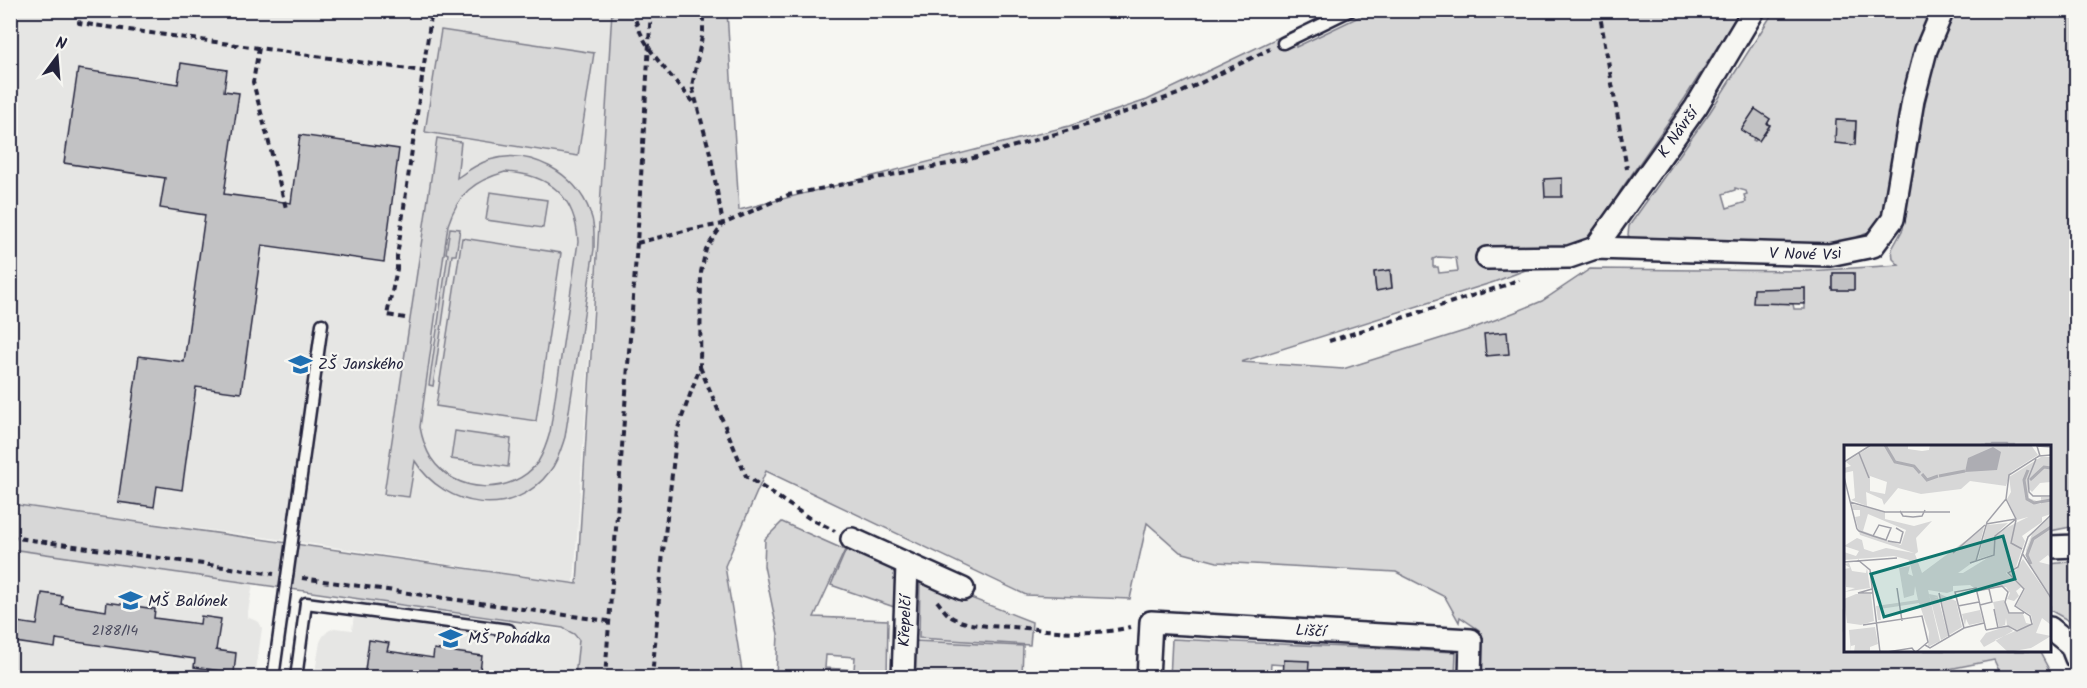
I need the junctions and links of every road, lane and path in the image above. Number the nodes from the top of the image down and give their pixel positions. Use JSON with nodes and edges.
{"nodes":[{"id":1,"x":80,"y":10,"type":"edge"},
{"id":2,"x":432,"y":10,"type":"edge"},
{"id":3,"x":633,"y":10,"type":"edge"},
{"id":4,"x":651,"y":10,"type":"edge"},
{"id":5,"x":704,"y":10,"type":"edge"},
{"id":6,"x":1351,"y":10,"type":"edge"},
{"id":7,"x":1599,"y":10,"type":"edge"},
{"id":8,"x":1754,"y":10,"type":"edge"},
{"id":9,"x":1943,"y":10,"type":"edge"},
{"id":10,"x":1283,"y":43,"type":"joint"},
{"id":11,"x":648,"y":46,"type":"junction"},
{"id":12,"x":259,"y":48,"type":"junction"},
{"id":13,"x":423,"y":70,"type":"junction"},
{"id":14,"x":697,"y":107,"type":"junction"},
{"id":15,"x":1632,"y":196,"type":"junction"},
{"id":16,"x":286,"y":208,"type":"dead end"},
{"id":17,"x":723,"y":224,"type":"junction"},
{"id":18,"x":637,"y":243,"type":"junction"},
{"id":19,"x":1595,"y":248,"type":"junction"},
{"id":20,"x":1487,"y":258,"type":"dead end"},
{"id":21,"x":1527,"y":276,"type":"dead end"},
{"id":22,"x":405,"y":318,"type":"dead end"},
{"id":23,"x":322,"y":324,"type":"dead end"},
{"id":24,"x":1329,"y":341,"type":"dead end"},
{"id":25,"x":700,"y":367,"type":"junction"},
{"id":26,"x":10,"y":537,"type":"edge"},
{"id":27,"x":852,"y":539,"type":"joint"},
{"id":28,"x":2076,"y":546,"type":"edge"},
{"id":29,"x":2051,"y":547,"type":"edge"},
{"id":30,"x":907,"y":565,"type":"junction"},
{"id":31,"x":288,"y":576,"type":"junction"},
{"id":32,"x":963,"y":589,"type":"dead end"},
{"id":33,"x":937,"y":600,"type":"dead end"},
{"id":34,"x":608,"y":621,"type":"junction"},
{"id":35,"x":1151,"y":622,"type":"junction"},
{"id":36,"x":509,"y":630,"type":"dead end"},
{"id":37,"x":2051,"y":630,"type":"edge"},
{"id":38,"x":2076,"y":658,"type":"edge"},
{"id":39,"x":273,"y":678,"type":"edge"},
{"id":40,"x":296,"y":678,"type":"edge"},
{"id":41,"x":604,"y":678,"type":"edge"},
{"id":42,"x":652,"y":678,"type":"edge"},
{"id":43,"x":903,"y":678,"type":"edge"},
{"id":44,"x":1148,"y":678,"type":"edge"},
{"id":45,"x":1470,"y":678,"type":"edge"}],
"edges":[{"from":1,"to":12,"type":"path"},
{"from":2,"to":13,"type":"path"},
{"from":3,"to":11,"type":"path"},
{"from":4,"to":11,"type":"path"},
{"from":5,"to":14,"type":"path"},
{"from":6,"to":10,"type":"lane"},
{"from":7,"to":15,"type":"path"},
{"from":8,"to":15,"type":"street","name":"K Návrší"},
{"from":9,"to":19,"type":"street","name":"V Nové Vsi"},
{"from":10,"to":17,"type":"path"},
{"from":11,"to":14,"type":"path"},
{"from":11,"to":18,"type":"path"},
{"from":12,"to":13,"type":"path"},
{"from":12,"to":16,"type":"path"},
{"from":13,"to":22,"type":"path"},
{"from":14,"to":17,"type":"path"},
{"from":15,"to":19,"type":"street","name":"K Návrší"},
{"from":17,"to":18,"type":"path"},
{"from":17,"to":25,"type":"path"},
{"from":18,"to":34,"type":"path"},
{"from":19,"to":20,"type":"street","name":"V Nové Vsi"},
{"from":21,"to":24,"type":"path"},
{"from":23,"to":31,"type":"lane"},
{"from":25,"to":27,"type":"path"},
{"from":25,"to":42,"type":"path"},
{"from":26,"to":31,"type":"path"},
{"from":27,"to":30,"type":"street"},
{"from":28,"to":29,"type":"street"},
{"from":30,"to":32,"type":"street"},
{"from":30,"to":43,"type":"street","name":"Křepelčí"},
{"from":31,"to":34,"type":"path"},
{"from":31,"to":39,"type":"lane"},
{"from":33,"to":35,"type":"path"},
{"from":34,"to":41,"type":"path"},
{"from":35,"to":44,"type":"street"},
{"from":35,"to":45,"type":"street","name":"Liščí"},
{"from":36,"to":40,"type":"lane"},
{"from":37,"to":38,"type":"street"}]}
